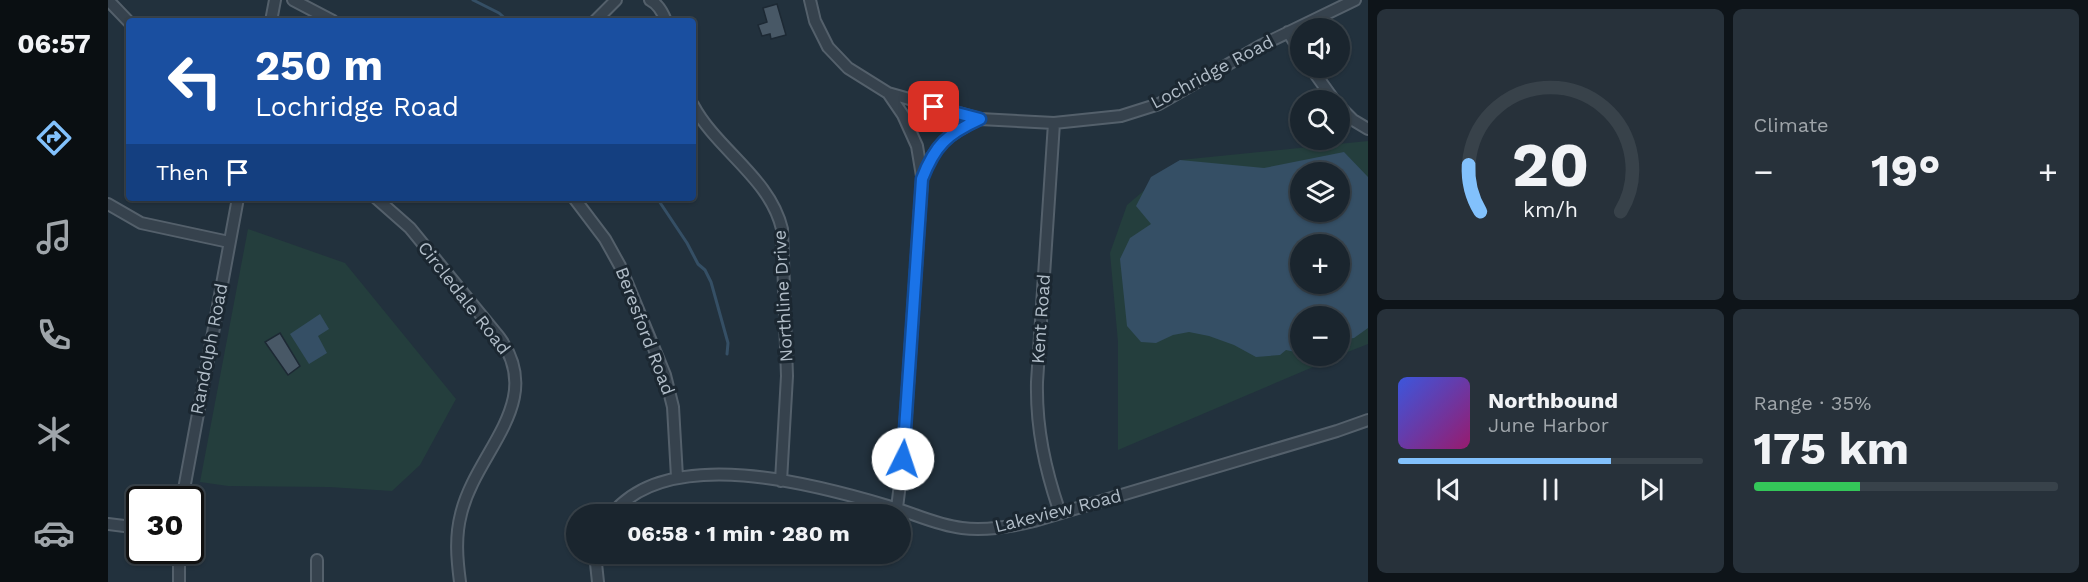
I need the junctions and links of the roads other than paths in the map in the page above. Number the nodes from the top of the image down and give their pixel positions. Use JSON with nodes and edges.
{"nodes":[{"id":1,"x":108,"y":0,"type":"edge"},
{"id":2,"x":275,"y":0,"type":"edge"},
{"id":3,"x":293,"y":0,"type":"edge"},
{"id":4,"x":616,"y":0,"type":"edge"},
{"id":5,"x":650,"y":0,"type":"edge"},
{"id":6,"x":660,"y":0,"type":"edge"},
{"id":7,"x":810,"y":0,"type":"edge"},
{"id":8,"x":1354,"y":0,"type":"edge"},
{"id":9,"x":272,"y":18,"type":"edge"},
{"id":10,"x":327,"y":18,"type":"edge"},
{"id":11,"x":599,"y":18,"type":"edge"},
{"id":12,"x":665,"y":18,"type":"edge"},
{"id":13,"x":126,"y":19,"type":"edge"},
{"id":14,"x":1288,"y":32,"type":"junction"},
{"id":15,"x":1290,"y":35,"type":"edge"},
{"id":16,"x":888,"y":93,"type":"junction"},
{"id":17,"x":696,"y":110,"type":"edge"},
{"id":18,"x":1350,"y":117,"type":"edge"},
{"id":19,"x":980,"y":119,"type":"junction"},
{"id":20,"x":1054,"y":123,"type":"junction"},
{"id":21,"x":1368,"y":129,"type":"edge"},
{"id":22,"x":922,"y":179,"type":"junction"},
{"id":23,"x":237,"y":201,"type":"edge"},
{"id":24,"x":379,"y":201,"type":"edge"},
{"id":25,"x":576,"y":201,"type":"edge"},
{"id":26,"x":108,"y":204,"type":"edge"},
{"id":27,"x":229,"y":242,"type":"junction"},
{"id":28,"x":1368,"y":420,"type":"edge"},
{"id":29,"x":677,"y":477,"type":"junction"},
{"id":30,"x":781,"y":481,"type":"junction"},
{"id":31,"x":185,"y":486,"type":"edge"},
{"id":32,"x":622,"y":504,"type":"edge"},
{"id":33,"x":880,"y":504,"type":"edge"},
{"id":34,"x":898,"y":504,"type":"edge"},
{"id":35,"x":911,"y":513,"type":"edge"},
{"id":36,"x":1060,"y":513,"type":"junction"},
{"id":37,"x":108,"y":524,"type":"edge"},
{"id":38,"x":126,"y":526,"type":"edge"},
{"id":39,"x":317,"y":560,"type":"dead end"},
{"id":40,"x":179,"y":564,"type":"edge"},
{"id":41,"x":596,"y":564,"type":"edge"},
{"id":42,"x":179,"y":582,"type":"edge"},
{"id":43,"x":317,"y":582,"type":"edge"},
{"id":44,"x":460,"y":582,"type":"edge"},
{"id":45,"x":598,"y":582,"type":"edge"}],
"edges":[{"from":1,"to":13,"type":"street"},
{"from":2,"to":9,"type":"street"},
{"from":3,"to":10,"type":"street"},
{"from":4,"to":11,"type":"street"},
{"from":5,"to":12,"type":"street"},
{"from":6,"to":12,"type":"street"},
{"from":7,"to":16,"type":"street"},
{"from":8,"to":14,"type":"street","name":"Lochridge Road"},
{"from":14,"to":15,"type":"street"},
{"from":14,"to":20,"type":"street","name":"Lochridge Road"},
{"from":16,"to":19,"type":"street","name":"Lochridge Road"},
{"from":16,"to":22,"type":"street"},
{"from":17,"to":30,"type":"street","name":"Northline Drive"},
{"from":18,"to":21,"type":"street"},
{"from":19,"to":20,"type":"street","name":"Lochridge Road"},
{"from":19,"to":22,"type":"street"},
{"from":20,"to":36,"type":"street","name":"Kent Road"},
{"from":22,"to":34,"type":"street"},
{"from":23,"to":27,"type":"street","name":"Randolph Road"},
{"from":24,"to":44,"type":"street","name":"Circledale Road"},
{"from":25,"to":29,"type":"street","name":"Beresford Road"},
{"from":26,"to":27,"type":"street"},
{"from":27,"to":31,"type":"street","name":"Randolph Road"},
{"from":28,"to":36,"type":"street","name":"Lakeview Road"},
{"from":29,"to":30,"type":"street","name":"Lakeview Road"},
{"from":29,"to":32,"type":"street","name":"Lakeview Road"},
{"from":30,"to":33,"type":"street","name":"Lakeview Road"},
{"from":35,"to":36,"type":"street","name":"Lakeview Road"},
{"from":37,"to":38,"type":"street"},
{"from":39,"to":43,"type":"street"},
{"from":40,"to":42,"type":"street"},
{"from":41,"to":45,"type":"street"}]}
